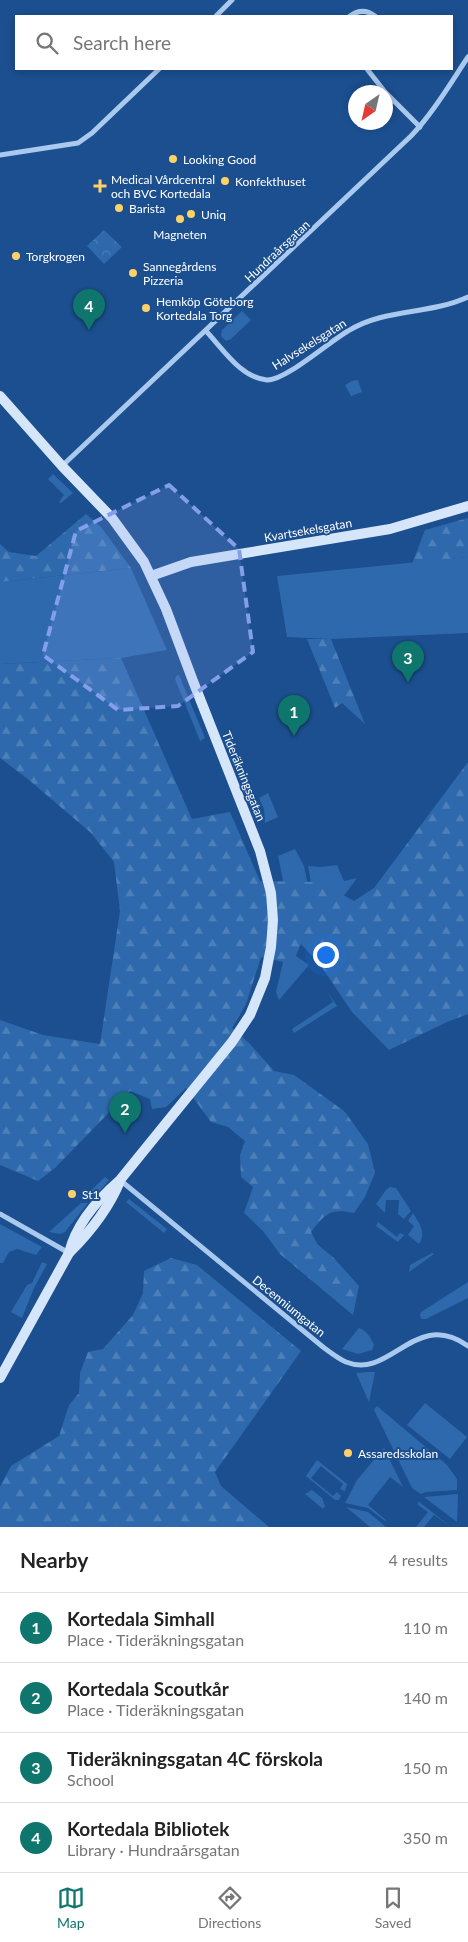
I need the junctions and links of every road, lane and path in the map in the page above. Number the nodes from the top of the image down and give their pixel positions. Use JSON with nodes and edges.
{"nodes":[{"id":1,"x":232,"y":0,"type":"edge"},
{"id":2,"x":217,"y":15,"type":"edge"},
{"id":3,"x":352,"y":15,"type":"edge"},
{"id":4,"x":373,"y":15,"type":"edge"},
{"id":5,"x":468,"y":57,"type":"edge"},
{"id":6,"x":157,"y":70,"type":"edge"},
{"id":7,"x":368,"y":70,"type":"edge"},
{"id":8,"x":379,"y":85,"type":"edge"},
{"id":9,"x":393,"y":101,"type":"edge"},
{"id":10,"x":420,"y":127,"type":"junction"},
{"id":11,"x":0,"y":155,"type":"edge"},
{"id":12,"x":468,"y":297,"type":"edge"},
{"id":13,"x":206,"y":331,"type":"junction"},
{"id":14,"x":0,"y":396,"type":"edge"},
{"id":15,"x":62,"y":466,"type":"junction"},
{"id":16,"x":468,"y":506,"type":"edge"},
{"id":17,"x":152,"y":576,"type":"junction"},
{"id":18,"x":120,"y":1180,"type":"junction"},
{"id":19,"x":0,"y":1214,"type":"edge"},
{"id":20,"x":69,"y":1253,"type":"junction"},
{"id":21,"x":468,"y":1346,"type":"edge"},
{"id":22,"x":0,"y":1378,"type":"edge"}],
"edges":[{"from":1,"to":2,"type":"street"},
{"from":3,"to":4,"type":"street"},
{"from":5,"to":10,"type":"street","name":"Hundraårsgatan"},
{"from":6,"to":11,"type":"street"},
{"from":7,"to":8,"type":"street"},
{"from":9,"to":10,"type":"street"},
{"from":10,"to":13,"type":"street","name":"Hundraårsgatan"},
{"from":12,"to":13,"type":"street","name":"Halvsekelsgatan"},
{"from":13,"to":15,"type":"street","name":"Hundraårsgatan"},
{"from":14,"to":15,"type":"street","name":"Tideräkningsgatan"},
{"from":15,"to":17,"type":"street","name":"Tideräkningsgatan"},
{"from":16,"to":17,"type":"street","name":"Kvartsekelsgatan"},
{"from":17,"to":18,"type":"street","name":"Tideräkningsgatan"},
{"from":18,"to":20,"type":"street","name":"Tideräkningsgatan"},
{"from":18,"to":21,"type":"street","name":"Decenniumgatan"},
{"from":19,"to":20,"type":"street"},
{"from":20,"to":22,"type":"street","name":"Tideräkningsgatan"}]}
